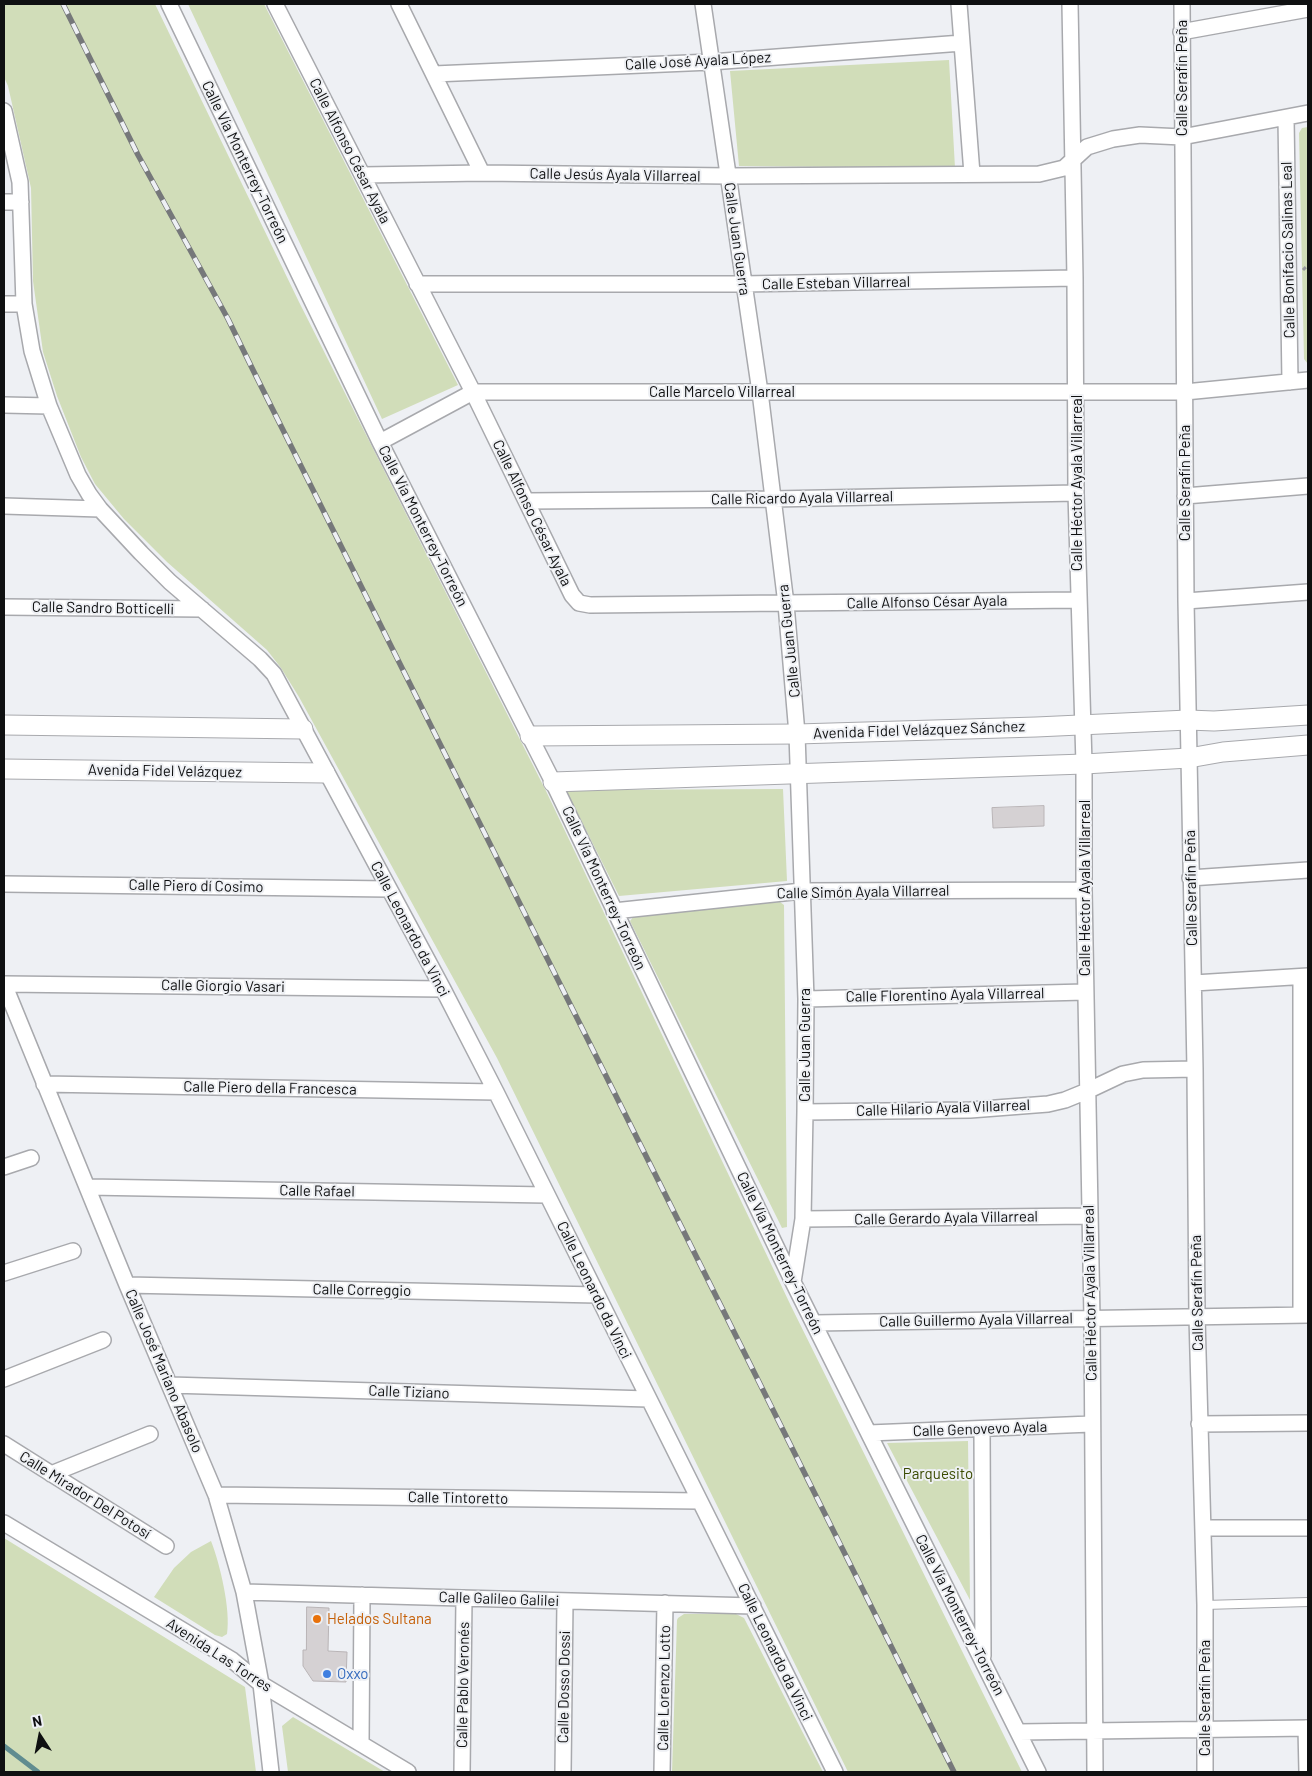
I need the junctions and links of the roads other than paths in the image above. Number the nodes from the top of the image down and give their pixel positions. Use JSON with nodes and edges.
{"nodes":[{"id":1,"x":169,"y":4,"type":"edge"},
{"id":2,"x":275,"y":4,"type":"edge"},
{"id":3,"x":399,"y":4,"type":"edge"},
{"id":4,"x":704,"y":4,"type":"edge"},
{"id":5,"x":959,"y":4,"type":"edge"},
{"id":6,"x":1070,"y":4,"type":"edge"},
{"id":7,"x":1182,"y":4,"type":"edge"},
{"id":8,"x":1308,"y":9,"type":"edge"},
{"id":9,"x":1181,"y":32,"type":"junction"},
{"id":10,"x":962,"y":43,"type":"junction"},
{"id":11,"x":711,"y":62,"type":"junction"},
{"id":12,"x":434,"y":74,"type":"junction"},
{"id":13,"x":4,"y":112,"type":"edge"},
{"id":14,"x":1308,"y":113,"type":"edge"},
{"id":15,"x":1286,"y":118,"type":"junction"},
{"id":16,"x":1182,"y":137,"type":"junction"},
{"id":17,"x":1073,"y":160,"type":"junction"},
{"id":18,"x":482,"y":173,"type":"junction"},
{"id":19,"x":972,"y":174,"type":"junction"},
{"id":20,"x":363,"y":175,"type":"junction"},
{"id":21,"x":728,"y":176,"type":"junction"},
{"id":22,"x":4,"y":202,"type":"edge"},
{"id":23,"x":21,"y":202,"type":"junction"},
{"id":24,"x":1075,"y":278,"type":"junction"},
{"id":25,"x":417,"y":284,"type":"junction"},
{"id":26,"x":743,"y":284,"type":"junction"},
{"id":27,"x":4,"y":304,"type":"edge"},
{"id":28,"x":24,"y":304,"type":"junction"},
{"id":29,"x":1308,"y":380,"type":"edge"},
{"id":30,"x":1290,"y":382,"type":"junction"},
{"id":31,"x":473,"y":392,"type":"junction"},
{"id":32,"x":760,"y":392,"type":"junction"},
{"id":33,"x":1076,"y":392,"type":"junction"},
{"id":34,"x":1185,"y":392,"type":"junction"},
{"id":35,"x":4,"y":405,"type":"edge"},
{"id":36,"x":49,"y":406,"type":"junction"},
{"id":37,"x":380,"y":442,"type":"junction"},
{"id":38,"x":1308,"y":486,"type":"edge"},
{"id":39,"x":1076,"y":493,"type":"junction"},
{"id":40,"x":1186,"y":496,"type":"junction"},
{"id":41,"x":773,"y":499,"type":"junction"},
{"id":42,"x":528,"y":501,"type":"junction"},
{"id":43,"x":4,"y":506,"type":"edge"},
{"id":44,"x":100,"y":509,"type":"junction"},
{"id":45,"x":1308,"y":592,"type":"edge"},
{"id":46,"x":1078,"y":600,"type":"junction"},
{"id":47,"x":1186,"y":601,"type":"junction"},
{"id":48,"x":786,"y":604,"type":"junction"},
{"id":49,"x":4,"y":607,"type":"edge"},
{"id":50,"x":202,"y":609,"type":"junction"},
{"id":51,"x":1308,"y":716,"type":"edge"},
{"id":52,"x":1188,"y":720,"type":"junction"},
{"id":53,"x":4,"y":725,"type":"edge"},
{"id":54,"x":1084,"y":725,"type":"junction"},
{"id":55,"x":303,"y":729,"type":"junction"},
{"id":56,"x":798,"y":734,"type":"junction"},
{"id":57,"x":530,"y":736,"type":"junction"},
{"id":58,"x":1308,"y":745,"type":"edge"},
{"id":59,"x":1189,"y":758,"type":"junction"},
{"id":60,"x":1084,"y":764,"type":"junction"},
{"id":61,"x":4,"y":770,"type":"edge"},
{"id":62,"x":326,"y":773,"type":"junction"},
{"id":63,"x":799,"y":773,"type":"junction"},
{"id":64,"x":553,"y":782,"type":"junction"},
{"id":65,"x":1308,"y":870,"type":"edge"},
{"id":66,"x":1190,"y":878,"type":"junction"},
{"id":67,"x":4,"y":884,"type":"edge"},
{"id":68,"x":389,"y":889,"type":"junction"},
{"id":69,"x":1084,"y":890,"type":"junction"},
{"id":70,"x":802,"y":891,"type":"junction"},
{"id":71,"x":614,"y":911,"type":"junction"},
{"id":72,"x":1305,"y":977,"type":"edge"},
{"id":73,"x":1194,"y":983,"type":"junction"},
{"id":74,"x":4,"y":984,"type":"edge"},
{"id":75,"x":443,"y":989,"type":"junction"},
{"id":76,"x":1085,"y":992,"type":"junction"},
{"id":77,"x":806,"y":998,"type":"junction"},
{"id":78,"x":1195,"y":1069,"type":"junction"},
{"id":79,"x":44,"y":1084,"type":"junction"},
{"id":80,"x":1305,"y":1088,"type":"edge"},
{"id":81,"x":496,"y":1092,"type":"junction"},
{"id":82,"x":1087,"y":1092,"type":"junction"},
{"id":83,"x":805,"y":1112,"type":"junction"},
{"id":84,"x":31,"y":1158,"type":"dead end"},
{"id":85,"x":4,"y":1167,"type":"edge"},
{"id":86,"x":88,"y":1187,"type":"junction"},
{"id":87,"x":546,"y":1195,"type":"junction"},
{"id":88,"x":1090,"y":1216,"type":"junction"},
{"id":89,"x":803,"y":1219,"type":"junction"},
{"id":90,"x":73,"y":1251,"type":"dead end"},
{"id":91,"x":4,"y":1273,"type":"edge"},
{"id":92,"x":793,"y":1282,"type":"junction"},
{"id":93,"x":127,"y":1285,"type":"junction"},
{"id":94,"x":597,"y":1295,"type":"junction"},
{"id":95,"x":1305,"y":1315,"type":"edge"},
{"id":96,"x":1197,"y":1317,"type":"junction"},
{"id":97,"x":1092,"y":1318,"type":"junction"},
{"id":98,"x":815,"y":1323,"type":"junction"},
{"id":99,"x":102,"y":1340,"type":"dead end"},
{"id":100,"x":4,"y":1379,"type":"edge"},
{"id":101,"x":170,"y":1385,"type":"junction"},
{"id":102,"x":648,"y":1399,"type":"junction"},
{"id":103,"x":1308,"y":1423,"type":"edge"},
{"id":104,"x":1092,"y":1424,"type":"junction"},
{"id":105,"x":1199,"y":1424,"type":"junction"},
{"id":106,"x":982,"y":1430,"type":"junction"},
{"id":107,"x":869,"y":1433,"type":"junction"},
{"id":108,"x":150,"y":1434,"type":"dead end"},
{"id":109,"x":4,"y":1444,"type":"edge"},
{"id":110,"x":51,"y":1474,"type":"junction"},
{"id":111,"x":216,"y":1495,"type":"junction"},
{"id":112,"x":700,"y":1501,"type":"junction"},
{"id":113,"x":4,"y":1523,"type":"edge"},
{"id":114,"x":1203,"y":1528,"type":"junction"},
{"id":115,"x":1308,"y":1528,"type":"edge"},
{"id":116,"x":166,"y":1546,"type":"dead end"},
{"id":117,"x":244,"y":1592,"type":"junction"},
{"id":118,"x":362,"y":1595,"type":"junction"},
{"id":119,"x":464,"y":1598,"type":"junction"},
{"id":120,"x":565,"y":1601,"type":"junction"},
{"id":121,"x":1308,"y":1602,"type":"edge"},
{"id":122,"x":665,"y":1603,"type":"junction"},
{"id":123,"x":1205,"y":1605,"type":"junction"},
{"id":124,"x":753,"y":1606,"type":"junction"},
{"id":125,"x":984,"y":1661,"type":"junction"},
{"id":126,"x":261,"y":1684,"type":"junction"},
{"id":127,"x":1307,"y":1728,"type":"edge"},
{"id":128,"x":1205,"y":1730,"type":"junction"},
{"id":129,"x":1019,"y":1732,"type":"junction"},
{"id":130,"x":1095,"y":1732,"type":"junction"},
{"id":131,"x":361,"y":1744,"type":"junction"},
{"id":132,"x":271,"y":1772,"type":"edge"},
{"id":133,"x":408,"y":1772,"type":"edge"},
{"id":134,"x":462,"y":1772,"type":"edge"},
{"id":135,"x":562,"y":1772,"type":"edge"},
{"id":136,"x":662,"y":1772,"type":"edge"},
{"id":137,"x":835,"y":1772,"type":"edge"},
{"id":138,"x":1038,"y":1772,"type":"edge"},
{"id":139,"x":1095,"y":1772,"type":"edge"},
{"id":140,"x":1205,"y":1772,"type":"edge"},
{"id":141,"x":1307,"y":1772,"type":"edge"}],
"edges":[{"from":1,"to":37,"type":"street","name":"Calle Vía Monterrey-Torreón"},
{"from":2,"to":20,"type":"street","name":"Calle Alfonso César Ayala"},
{"from":3,"to":12,"type":"street"},
{"from":4,"to":11,"type":"street","name":"Calle Juan Guerra"},
{"from":5,"to":10,"type":"street"},
{"from":6,"to":17,"type":"street","name":"Calle Héctor Ayala Villarreal"},
{"from":7,"to":9,"type":"street","name":"Calle Serafín Peña"},
{"from":8,"to":9,"type":"street"},
{"from":9,"to":16,"type":"street","name":"Calle Serafín Peña"},
{"from":10,"to":11,"type":"street","name":"Calle José Ayala López"},
{"from":10,"to":19,"type":"street"},
{"from":11,"to":12,"type":"street","name":"Calle José Ayala López"},
{"from":11,"to":21,"type":"street","name":"Calle Juan Guerra"},
{"from":12,"to":18,"type":"street"},
{"from":13,"to":23,"type":"street","name":"Calle Leonardo da Vinci"},
{"from":14,"to":15,"type":"street","name":"Calle Jesús Ayala Villarreal"},
{"from":15,"to":16,"type":"street","name":"Calle Jesús Ayala Villarreal"},
{"from":15,"to":30,"type":"street","name":"Calle Bonifacio Salinas Leal"},
{"from":16,"to":17,"type":"street","name":"Calle Jesús Ayala Villarreal"},
{"from":16,"to":34,"type":"street","name":"Calle Serafín Peña"},
{"from":17,"to":19,"type":"street","name":"Calle Jesús Ayala Villarreal"},
{"from":17,"to":24,"type":"street","name":"Calle Héctor Ayala Villarreal"},
{"from":18,"to":20,"type":"street","name":"Calle Jesús Ayala Villarreal"},
{"from":18,"to":21,"type":"street","name":"Calle Jesús Ayala Villarreal"},
{"from":19,"to":21,"type":"street","name":"Calle Jesús Ayala Villarreal"},
{"from":20,"to":25,"type":"street","name":"Calle Alfonso César Ayala"},
{"from":21,"to":26,"type":"street","name":"Calle Juan Guerra"},
{"from":22,"to":23,"type":"street"},
{"from":23,"to":28,"type":"street","name":"Calle Leonardo da Vinci"},
{"from":24,"to":26,"type":"street","name":"Calle Esteban Villarreal"},
{"from":24,"to":33,"type":"street","name":"Calle Héctor Ayala Villarreal"},
{"from":25,"to":26,"type":"street","name":"Calle Esteban Villarreal"},
{"from":25,"to":31,"type":"street","name":"Calle Alfonso César Ayala"},
{"from":26,"to":32,"type":"street","name":"Calle Juan Guerra"},
{"from":27,"to":28,"type":"street"},
{"from":28,"to":36,"type":"street","name":"Calle Leonardo da Vinci"},
{"from":29,"to":30,"type":"street","name":"Calle Marcelo Villarreal"},
{"from":30,"to":34,"type":"street","name":"Calle Marcelo Villarreal"},
{"from":31,"to":32,"type":"street","name":"Calle Marcelo Villarreal"},
{"from":31,"to":37,"type":"street","name":"Calle Marcelo Villarreal"},
{"from":31,"to":42,"type":"street","name":"Calle Alfonso César Ayala"},
{"from":32,"to":33,"type":"street","name":"Calle Marcelo Villarreal"},
{"from":32,"to":41,"type":"street","name":"Calle Juan Guerra"},
{"from":33,"to":34,"type":"street","name":"Calle Marcelo Villarreal"},
{"from":33,"to":39,"type":"street","name":"Calle Héctor Ayala Villarreal"},
{"from":34,"to":40,"type":"street","name":"Calle Serafín Peña"},
{"from":35,"to":36,"type":"street"},
{"from":36,"to":44,"type":"street","name":"Calle Leonardo da Vinci"},
{"from":37,"to":57,"type":"street","name":"Calle Vía Monterrey-Torreón"},
{"from":38,"to":40,"type":"street"},
{"from":39,"to":41,"type":"street","name":"Calle Ricardo Ayala Villarreal"},
{"from":39,"to":46,"type":"street","name":"Calle Héctor Ayala Villarreal"},
{"from":40,"to":47,"type":"street","name":"Calle Serafín Peña"},
{"from":41,"to":42,"type":"street","name":"Calle Ricardo Ayala Villarreal"},
{"from":41,"to":48,"type":"street","name":"Calle Juan Guerra"},
{"from":42,"to":48,"type":"street","name":"Calle Alfonso César Ayala"},
{"from":43,"to":44,"type":"street"},
{"from":44,"to":50,"type":"street","name":"Calle Leonardo da Vinci"},
{"from":45,"to":47,"type":"street"},
{"from":46,"to":48,"type":"street","name":"Calle Alfonso César Ayala"},
{"from":46,"to":54,"type":"street","name":"Calle Héctor Ayala Villarreal"},
{"from":47,"to":52,"type":"street","name":"Calle Serafín Peña"},
{"from":48,"to":56,"type":"street","name":"Calle Juan Guerra"},
{"from":49,"to":50,"type":"street","name":"Calle Sandro Botticelli"},
{"from":50,"to":55,"type":"street","name":"Calle Leonardo da Vinci"},
{"from":51,"to":52,"type":"street","name":"Avenida Fidel Velázquez Sánchez"},
{"from":52,"to":54,"type":"street","name":"Avenida Fidel Velázquez Sánchez"},
{"from":52,"to":59,"type":"street","name":"Calle Serafín Peña"},
{"from":53,"to":55,"type":"street"},
{"from":54,"to":56,"type":"street","name":"Avenida Fidel Velázquez Sánchez"},
{"from":54,"to":60,"type":"street","name":"Calle Héctor Ayala Villarreal"},
{"from":55,"to":62,"type":"street","name":"Calle Leonardo da Vinci"},
{"from":56,"to":57,"type":"street","name":"Avenida Fidel Velázquez Sánchez"},
{"from":56,"to":63,"type":"street","name":"Calle Juan Guerra"},
{"from":57,"to":64,"type":"street","name":"Calle Vía Monterrey-Torreón"},
{"from":58,"to":59,"type":"street"},
{"from":59,"to":60,"type":"street"},
{"from":59,"to":66,"type":"street","name":"Calle Serafín Peña"},
{"from":60,"to":63,"type":"street"},
{"from":60,"to":69,"type":"street","name":"Calle Héctor Ayala Villarreal"},
{"from":61,"to":62,"type":"street","name":"Avenida Fidel Velázquez"},
{"from":62,"to":68,"type":"street","name":"Calle Leonardo da Vinci"},
{"from":63,"to":64,"type":"street"},
{"from":63,"to":70,"type":"street","name":"Calle Juan Guerra"},
{"from":64,"to":71,"type":"street","name":"Calle Vía Monterrey-Torreón"},
{"from":65,"to":66,"type":"street"},
{"from":66,"to":73,"type":"street","name":"Calle Serafín Peña"},
{"from":67,"to":68,"type":"street","name":"Calle Piero dí Cosimo"},
{"from":68,"to":75,"type":"street","name":"Calle Leonardo da Vinci"},
{"from":69,"to":70,"type":"street","name":"Calle Simón Ayala Villarreal"},
{"from":69,"to":76,"type":"street","name":"Calle Héctor Ayala Villarreal"},
{"from":70,"to":71,"type":"street","name":"Calle Simón Ayala Villarreal"},
{"from":70,"to":77,"type":"street","name":"Calle Juan Guerra"},
{"from":71,"to":92,"type":"street","name":"Calle Vía Monterrey-Torreón"},
{"from":72,"to":73,"type":"street"},
{"from":72,"to":80,"type":"street"},
{"from":73,"to":78,"type":"street","name":"Calle Serafín Peña"},
{"from":74,"to":75,"type":"street","name":"Calle Giorgio Vasari"},
{"from":74,"to":79,"type":"street","name":"Calle José Mariano Abasolo"},
{"from":75,"to":81,"type":"street","name":"Calle Leonardo da Vinci"},
{"from":76,"to":77,"type":"street","name":"Calle Florentino Ayala Villarreal"},
{"from":76,"to":82,"type":"street","name":"Calle Héctor Ayala Villarreal"},
{"from":77,"to":83,"type":"street","name":"Calle Juan Guerra"},
{"from":78,"to":82,"type":"street","name":"Calle Hilario Ayala Villarreal"},
{"from":78,"to":96,"type":"street","name":"Calle Serafín Peña"},
{"from":79,"to":81,"type":"street","name":"Calle Piero della Francesca"},
{"from":79,"to":86,"type":"street","name":"Calle José Mariano Abasolo"},
{"from":80,"to":95,"type":"street"},
{"from":81,"to":87,"type":"street","name":"Calle Leonardo da Vinci"},
{"from":82,"to":83,"type":"street","name":"Calle Hilario Ayala Villarreal"},
{"from":82,"to":88,"type":"street","name":"Calle Héctor Ayala Villarreal"},
{"from":83,"to":89,"type":"street","name":"Calle Juan Guerra"},
{"from":84,"to":85,"type":"street"},
{"from":86,"to":87,"type":"street","name":"Calle Rafael"},
{"from":86,"to":93,"type":"street","name":"Calle José Mariano Abasolo"},
{"from":87,"to":94,"type":"street","name":"Calle Leonardo da Vinci"},
{"from":88,"to":89,"type":"street","name":"Calle Gerardo Ayala Villarreal"},
{"from":88,"to":97,"type":"street","name":"Calle Héctor Ayala Villarreal"},
{"from":89,"to":92,"type":"street","name":"Calle Juan Guerra"},
{"from":90,"to":91,"type":"street"},
{"from":92,"to":98,"type":"street","name":"Calle Vía Monterrey-Torreón"},
{"from":93,"to":94,"type":"street","name":"Calle Correggio"},
{"from":93,"to":101,"type":"street","name":"Calle José Mariano Abasolo"},
{"from":94,"to":102,"type":"street","name":"Calle Leonardo da Vinci"},
{"from":95,"to":96,"type":"street","name":"Calle Guillermo Ayala Villarreal"},
{"from":96,"to":97,"type":"street","name":"Calle Guillermo Ayala Villarreal"},
{"from":96,"to":105,"type":"street","name":"Calle Serafín Peña"},
{"from":97,"to":98,"type":"street","name":"Calle Guillermo Ayala Villarreal"},
{"from":97,"to":104,"type":"street","name":"Calle Héctor Ayala Villarreal"},
{"from":98,"to":107,"type":"street","name":"Calle Vía Monterrey-Torreón"},
{"from":99,"to":100,"type":"street"},
{"from":101,"to":102,"type":"street","name":"Calle Tiziano"},
{"from":101,"to":111,"type":"street","name":"Calle José Mariano Abasolo"},
{"from":102,"to":112,"type":"street","name":"Calle Leonardo da Vinci"},
{"from":103,"to":105,"type":"street"},
{"from":104,"to":106,"type":"street","name":"Calle Genovevo Ayala"},
{"from":104,"to":130,"type":"street","name":"Calle Héctor Ayala Villarreal"},
{"from":105,"to":114,"type":"street","name":"Calle Serafín Peña"},
{"from":106,"to":107,"type":"street","name":"Calle Genovevo Ayala"},
{"from":106,"to":125,"type":"street"},
{"from":107,"to":125,"type":"street","name":"Calle Vía Monterrey-Torreón"},
{"from":108,"to":110,"type":"street"},
{"from":109,"to":110,"type":"street","name":"Calle Mirador Del Potosí"},
{"from":110,"to":116,"type":"street","name":"Calle Mirador Del Potosí"},
{"from":111,"to":112,"type":"street","name":"Calle Tintoretto"},
{"from":111,"to":117,"type":"street","name":"Calle José Mariano Abasolo"},
{"from":112,"to":124,"type":"street","name":"Calle Leonardo da Vinci"},
{"from":113,"to":126,"type":"street","name":"Avenida Las Torres"},
{"from":114,"to":115,"type":"street"},
{"from":114,"to":123,"type":"street","name":"Calle Serafín Peña"},
{"from":117,"to":118,"type":"street","name":"Calle Galileo Galilei"},
{"from":117,"to":126,"type":"street","name":"Calle José Mariano Abasolo"},
{"from":118,"to":119,"type":"street","name":"Calle Galileo Galilei"},
{"from":118,"to":131,"type":"street"},
{"from":119,"to":120,"type":"street","name":"Calle Galileo Galilei"},
{"from":119,"to":134,"type":"street","name":"Calle Pablo Veronés"},
{"from":120,"to":122,"type":"street","name":"Calle Galileo Galilei"},
{"from":120,"to":135,"type":"street","name":"Calle Dosso Dossi"},
{"from":121,"to":123,"type":"lane"},
{"from":122,"to":124,"type":"street","name":"Calle Galileo Galilei"},
{"from":122,"to":136,"type":"street","name":"Calle Lorenzo Lotto"},
{"from":123,"to":128,"type":"street","name":"Calle Serafín Peña"},
{"from":124,"to":137,"type":"street","name":"Calle Leonardo da Vinci"},
{"from":125,"to":129,"type":"street","name":"Calle Vía Monterrey-Torreón"},
{"from":126,"to":131,"type":"street","name":"Avenida Las Torres"},
{"from":126,"to":132,"type":"street","name":"Calle José Mariano Abasolo"},
{"from":127,"to":128,"type":"street"},
{"from":127,"to":141,"type":"street"},
{"from":128,"to":130,"type":"street"},
{"from":128,"to":140,"type":"street","name":"Calle Serafín Peña"},
{"from":129,"to":130,"type":"street"},
{"from":129,"to":138,"type":"street","name":"Calle Vía Monterrey-Torreón"},
{"from":130,"to":139,"type":"street","name":"Calle Héctor Ayala Villarreal"},
{"from":131,"to":133,"type":"street","name":"Avenida Las Torres"}]}
